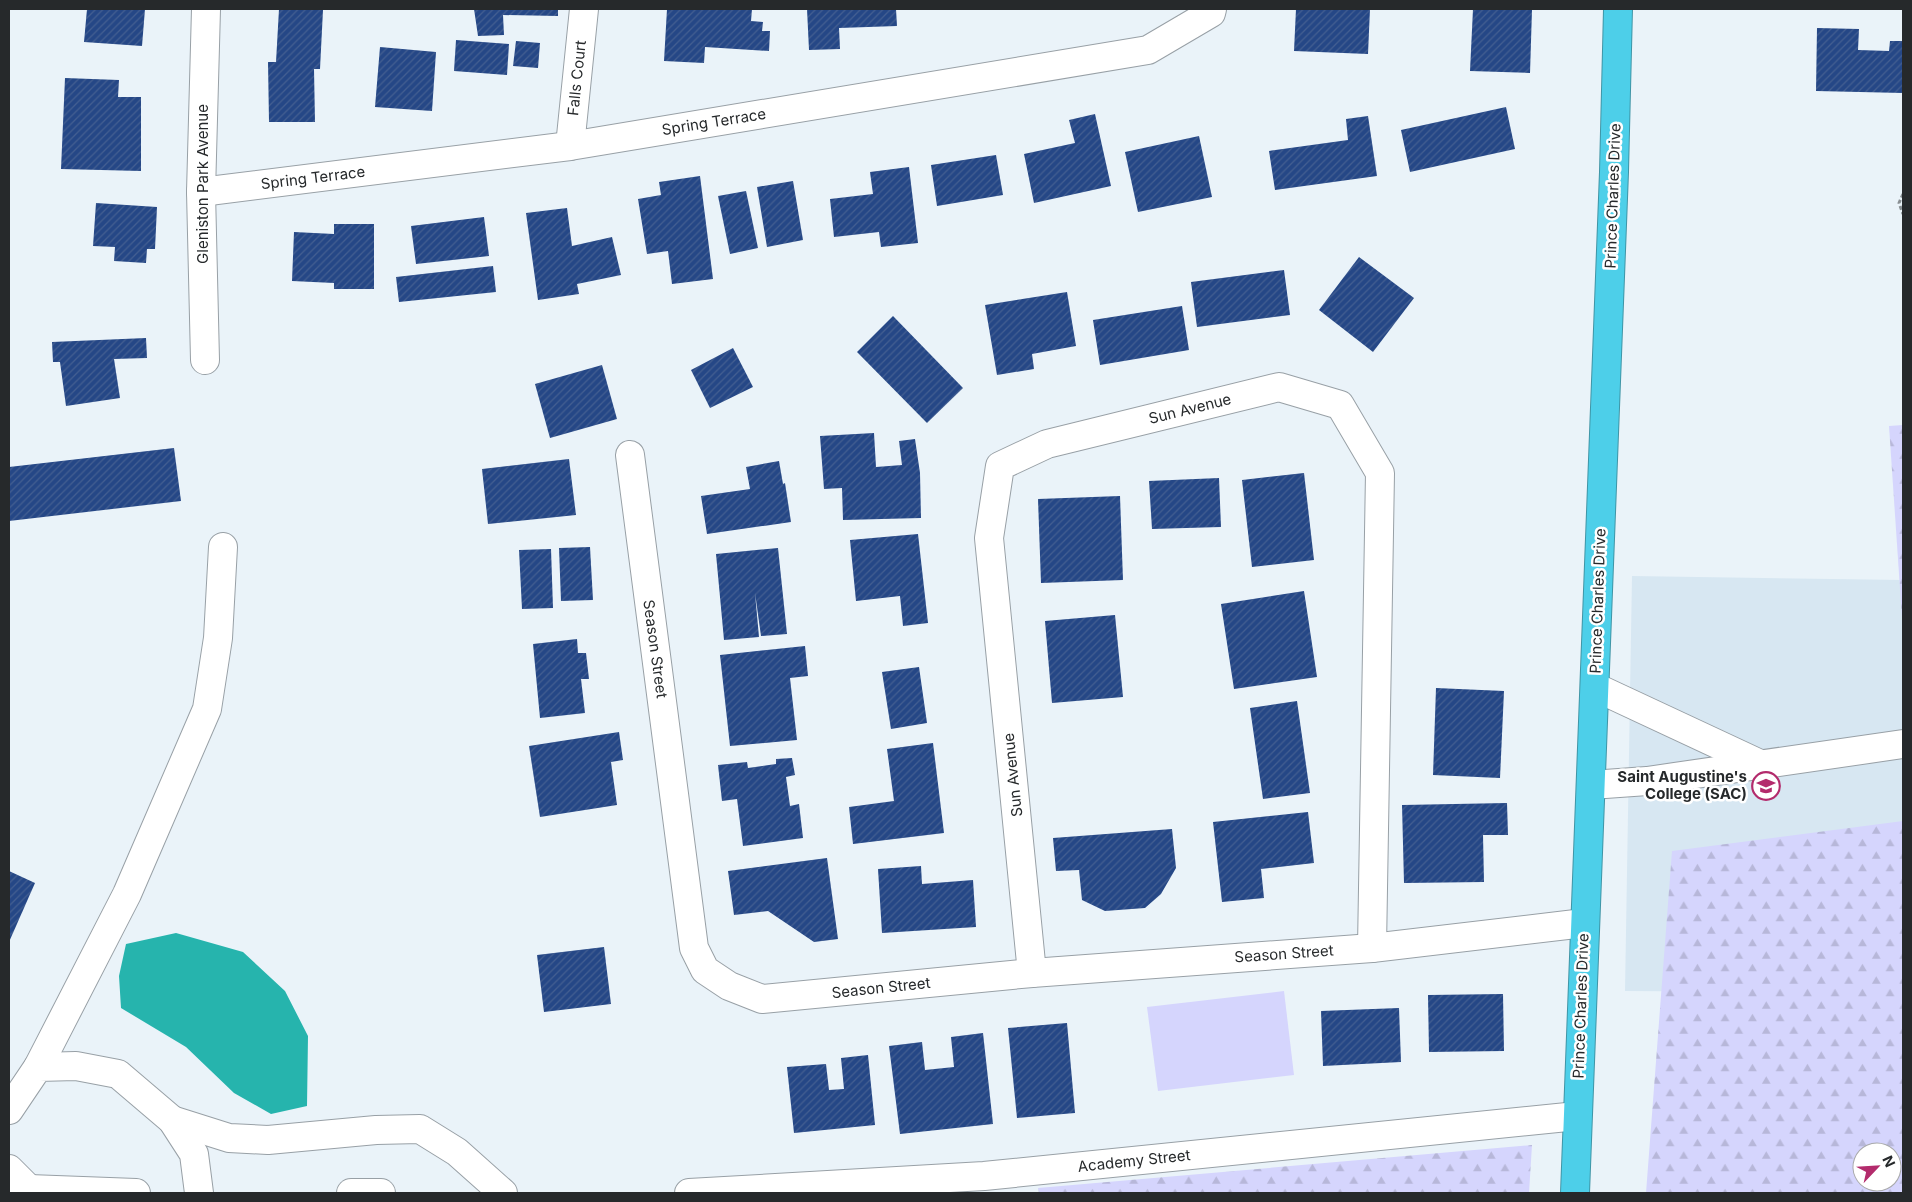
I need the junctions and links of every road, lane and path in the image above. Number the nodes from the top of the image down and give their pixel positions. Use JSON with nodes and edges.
{"nodes":[{"id":1,"x":206,"y":9,"type":"edge"},
{"id":2,"x":584,"y":9,"type":"edge"},
{"id":3,"x":1212,"y":9,"type":"edge"},
{"id":4,"x":1618,"y":9,"type":"edge"},
{"id":5,"x":570,"y":146,"type":"junction"},
{"id":6,"x":201,"y":192,"type":"junction"},
{"id":7,"x":1903,"y":194,"type":"edge"},
{"id":8,"x":1903,"y":214,"type":"edge"},
{"id":9,"x":205,"y":360,"type":"dead end"},
{"id":10,"x":630,"y":455,"type":"dead end"},
{"id":11,"x":223,"y":547,"type":"dead end"},
{"id":12,"x":1595,"y":687,"type":"junction"},
{"id":13,"x":1903,"y":744,"type":"edge"},
{"id":14,"x":1760,"y":764,"type":"junction"},
{"id":15,"x":1591,"y":785,"type":"junction"},
{"id":16,"x":1584,"y":923,"type":"junction"},
{"id":17,"x":1372,"y":948,"type":"junction"},
{"id":18,"x":1032,"y":973,"type":"junction"},
{"id":19,"x":38,"y":1067,"type":"junction"},
{"id":20,"x":9,"y":1110,"type":"edge"},
{"id":21,"x":1577,"y":1116,"type":"junction"},
{"id":22,"x":172,"y":1120,"type":"junction"},
{"id":23,"x":9,"y":1169,"type":"edge"},
{"id":24,"x":24,"y":1191,"type":"edge"},
{"id":25,"x":136,"y":1193,"type":"edge"},
{"id":26,"x":199,"y":1193,"type":"edge"},
{"id":27,"x":351,"y":1193,"type":"edge"},
{"id":28,"x":381,"y":1193,"type":"edge"},
{"id":29,"x":503,"y":1193,"type":"edge"},
{"id":30,"x":689,"y":1193,"type":"edge"},
{"id":31,"x":1575,"y":1193,"type":"edge"}],
"edges":[{"from":1,"to":6,"type":"street","name":"Gleniston Park Avenue"},
{"from":2,"to":5,"type":"street","name":"Falls Court"},
{"from":3,"to":5,"type":"street","name":"Spring Terrace"},
{"from":4,"to":12,"type":"highway","name":"Prince Charles Drive"},
{"from":5,"to":6,"type":"street","name":"Spring Terrace"},
{"from":6,"to":9,"type":"street","name":"Gleniston Park Avenue"},
{"from":7,"to":8,"type":"path"},
{"from":10,"to":18,"type":"street","name":"Season Street"},
{"from":11,"to":19,"type":"street"},
{"from":12,"to":14,"type":"street"},
{"from":12,"to":15,"type":"highway","name":"Prince Charles Drive"},
{"from":13,"to":14,"type":"street"},
{"from":14,"to":15,"type":"street"},
{"from":15,"to":16,"type":"highway","name":"Prince Charles Drive"},
{"from":16,"to":17,"type":"street","name":"Season Street"},
{"from":16,"to":21,"type":"highway","name":"Prince Charles Drive"},
{"from":17,"to":18,"type":"street","name":"Season Street"},
{"from":17,"to":18,"type":"street","name":"Sun Avenue"},
{"from":19,"to":20,"type":"street"},
{"from":19,"to":22,"type":"street"},
{"from":21,"to":30,"type":"street","name":"Academy Street"},
{"from":21,"to":31,"type":"highway","name":"Prince Charles Drive"},
{"from":22,"to":26,"type":"street"},
{"from":22,"to":29,"type":"street"},
{"from":23,"to":24,"type":"street"},
{"from":24,"to":25,"type":"street"},
{"from":27,"to":28,"type":"street"}]}
